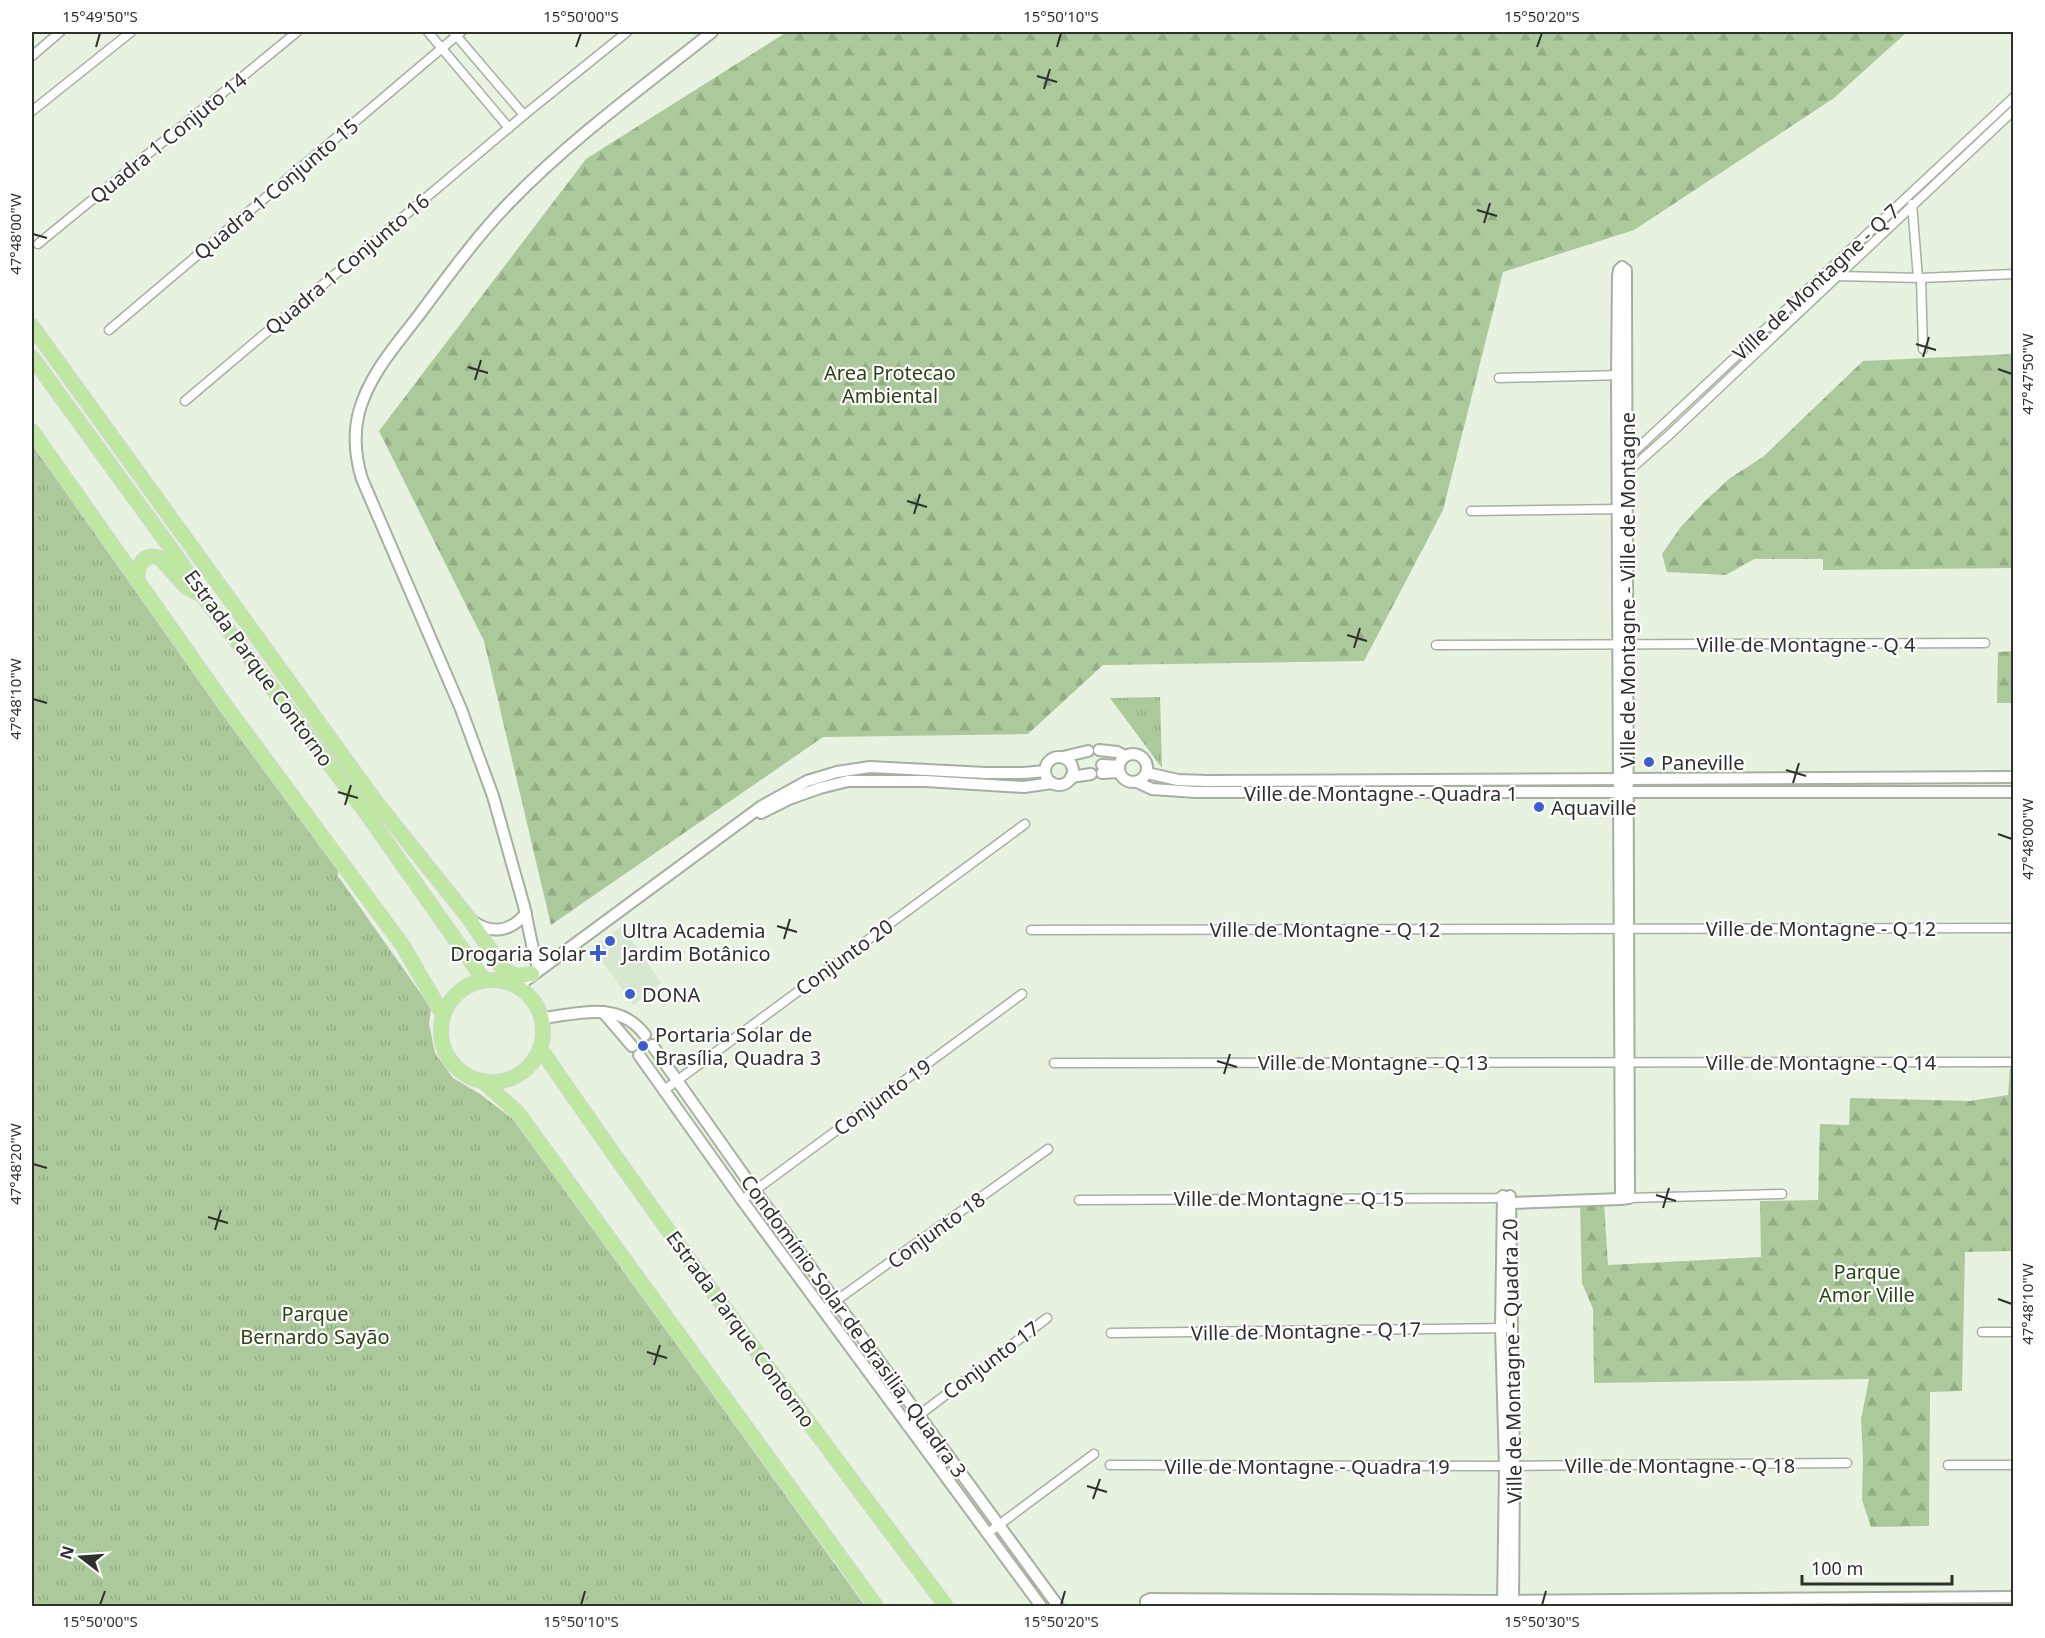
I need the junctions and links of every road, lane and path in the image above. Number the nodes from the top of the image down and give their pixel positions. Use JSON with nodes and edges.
{"nodes":[{"id":1,"x":60,"y":32,"type":"edge"},
{"id":2,"x":131,"y":32,"type":"edge"},
{"id":3,"x":297,"y":32,"type":"edge"},
{"id":4,"x":428,"y":32,"type":"edge"},
{"id":5,"x":627,"y":32,"type":"edge"},
{"id":6,"x":712,"y":32,"type":"edge"},
{"id":7,"x":456,"y":33,"type":"edge"},
{"id":8,"x":443,"y":48,"type":"junction"},
{"id":9,"x":32,"y":56,"type":"edge"},
{"id":10,"x":2013,"y":96,"type":"edge"},
{"id":11,"x":2013,"y":110,"type":"edge"},
{"id":12,"x":32,"y":111,"type":"edge"},
{"id":13,"x":524,"y":115,"type":"junction"},
{"id":14,"x":509,"y":128,"type":"junction"},
{"id":15,"x":1911,"y":193,"type":"junction"},
{"id":16,"x":1913,"y":205,"type":"junction"},
{"id":17,"x":38,"y":244,"type":"dead end"},
{"id":18,"x":1622,"y":273,"type":"dead end"},
{"id":19,"x":1824,"y":274,"type":"junction"},
{"id":20,"x":2013,"y":274,"type":"edge"},
{"id":21,"x":1838,"y":277,"type":"junction"},
{"id":22,"x":1920,"y":278,"type":"junction"},
{"id":23,"x":32,"y":326,"type":"edge"},
{"id":24,"x":109,"y":330,"type":"dead end"},
{"id":25,"x":1923,"y":349,"type":"dead end"},
{"id":26,"x":32,"y":357,"type":"edge"},
{"id":27,"x":1622,"y":376,"type":"junction"},
{"id":28,"x":1499,"y":378,"type":"dead end"},
{"id":29,"x":185,"y":401,"type":"dead end"},
{"id":30,"x":32,"y":431,"type":"edge"},
{"id":31,"x":1622,"y":469,"type":"junction"},
{"id":32,"x":1622,"y":509,"type":"junction"},
{"id":33,"x":1471,"y":511,"type":"dead end"},
{"id":34,"x":137,"y":580,"type":"junction"},
{"id":35,"x":202,"y":595,"type":"junction"},
{"id":36,"x":1985,"y":643,"type":"dead end"},
{"id":37,"x":1436,"y":645,"type":"dead end"},
{"id":38,"x":1622,"y":645,"type":"junction"},
{"id":39,"x":319,"y":751,"type":"junction"},
{"id":40,"x":1063,"y":757,"type":"junction"},
{"id":41,"x":1121,"y":764,"type":"junction"},
{"id":42,"x":1045,"y":771,"type":"junction"},
{"id":43,"x":1147,"y":773,"type":"junction"},
{"id":44,"x":1072,"y":774,"type":"junction"},
{"id":45,"x":2013,"y":777,"type":"edge"},
{"id":46,"x":1786,"y":778,"type":"junction"},
{"id":47,"x":1292,"y":780,"type":"junction"},
{"id":48,"x":1468,"y":780,"type":"junction"},
{"id":49,"x":1623,"y":780,"type":"junction"},
{"id":50,"x":1137,"y":782,"type":"junction"},
{"id":51,"x":1052,"y":783,"type":"junction"},
{"id":52,"x":1786,"y":792,"type":"junction"},
{"id":53,"x":2013,"y":792,"type":"edge"},
{"id":54,"x":1292,"y":793,"type":"junction"},
{"id":55,"x":1468,"y":793,"type":"junction"},
{"id":56,"x":1623,"y":793,"type":"junction"},
{"id":57,"x":384,"y":813,"type":"junction"},
{"id":58,"x":742,"y":822,"type":"junction"},
{"id":59,"x":1025,"y":824,"type":"dead end"},
{"id":60,"x":526,"y":913,"type":"junction"},
{"id":61,"x":468,"y":917,"type":"junction"},
{"id":62,"x":1623,"y":928,"type":"junction"},
{"id":63,"x":2013,"y":928,"type":"edge"},
{"id":64,"x":1031,"y":930,"type":"dead end"},
{"id":65,"x":536,"y":971,"type":"junction"},
{"id":66,"x":484,"y":980,"type":"junction"},
{"id":67,"x":518,"y":986,"type":"junction"},
{"id":68,"x":1022,"y":994,"type":"dead end"},
{"id":69,"x":603,"y":1011,"type":"junction"},
{"id":70,"x":443,"y":1015,"type":"junction"},
{"id":71,"x":542,"y":1018,"type":"junction"},
{"id":72,"x":540,"y":1048,"type":"junction"},
{"id":73,"x":1624,"y":1062,"type":"junction"},
{"id":74,"x":2013,"y":1062,"type":"edge"},
{"id":75,"x":1054,"y":1063,"type":"dead end"},
{"id":76,"x":677,"y":1080,"type":"junction"},
{"id":77,"x":484,"y":1082,"type":"junction"},
{"id":78,"x":663,"y":1090,"type":"junction"},
{"id":79,"x":1048,"y":1149,"type":"dead end"},
{"id":80,"x":755,"y":1191,"type":"junction"},
{"id":81,"x":1782,"y":1194,"type":"dead end"},
{"id":82,"x":1627,"y":1197,"type":"junction"},
{"id":83,"x":1505,"y":1199,"type":"junction"},
{"id":84,"x":742,"y":1200,"type":"junction"},
{"id":85,"x":1079,"y":1200,"type":"dead end"},
{"id":86,"x":836,"y":1302,"type":"junction"},
{"id":87,"x":823,"y":1310,"type":"junction"},
{"id":88,"x":1047,"y":1318,"type":"dead end"},
{"id":89,"x":1506,"y":1328,"type":"junction"},
{"id":90,"x":1982,"y":1332,"type":"dead end"},
{"id":91,"x":2013,"y":1332,"type":"edge"},
{"id":92,"x":1111,"y":1333,"type":"dead end"},
{"id":93,"x":919,"y":1415,"type":"junction"},
{"id":94,"x":906,"y":1425,"type":"junction"},
{"id":95,"x":1094,"y":1454,"type":"dead end"},
{"id":96,"x":1846,"y":1464,"type":"dead end"},
{"id":97,"x":1110,"y":1465,"type":"dead end"},
{"id":98,"x":1948,"y":1465,"type":"dead end"},
{"id":99,"x":2013,"y":1465,"type":"edge"},
{"id":100,"x":1509,"y":1466,"type":"junction"},
{"id":101,"x":998,"y":1525,"type":"junction"},
{"id":102,"x":988,"y":1533,"type":"junction"},
{"id":103,"x":2013,"y":1597,"type":"edge"},
{"id":104,"x":1147,"y":1603,"type":"edge"},
{"id":105,"x":1508,"y":1604,"type":"edge"},
{"id":106,"x":876,"y":1606,"type":"edge"},
{"id":107,"x":946,"y":1606,"type":"edge"},
{"id":108,"x":1041,"y":1606,"type":"edge"},
{"id":109,"x":1058,"y":1606,"type":"edge"}],
"edges":[{"from":1,"to":9,"type":"street"},
{"from":2,"to":12,"type":"street"},
{"from":3,"to":17,"type":"street","name":"Quadra 1 Conjuto 14"},
{"from":4,"to":8,"type":"street"},
{"from":5,"to":13,"type":"street","name":"Quadra 1 Conjunto 16"},
{"from":6,"to":60,"type":"street"},
{"from":7,"to":8,"type":"street","name":"Quadra 1 Conjunto 15"},
{"from":7,"to":13,"type":"street"},
{"from":8,"to":14,"type":"street"},
{"from":8,"to":24,"type":"street","name":"Quadra 1 Conjunto 15"},
{"from":10,"to":15,"type":"street","name":"Ville de Montagne - Q 7"},
{"from":11,"to":16,"type":"street","name":"Ville de Montagne - Q 7"},
{"from":13,"to":14,"type":"street","name":"Quadra 1 Conjunto 16"},
{"from":14,"to":29,"type":"street","name":"Quadra 1 Conjunto 16"},
{"from":15,"to":16,"type":"street"},
{"from":15,"to":19,"type":"street","name":"Ville de Montagne - Q 7"},
{"from":16,"to":21,"type":"street","name":"Ville de Montagne - Q 7"},
{"from":16,"to":22,"type":"street"},
{"from":18,"to":27,"type":"street","name":"Ville de Montagne - Ville de Montagne"},
{"from":19,"to":21,"type":"street"},
{"from":19,"to":31,"type":"street","name":"Ville de Montagne - Q 7"},
{"from":20,"to":22,"type":"street"},
{"from":21,"to":22,"type":"street"},
{"from":21,"to":31,"type":"street","name":"Ville de Montagne - Q 7"},
{"from":22,"to":25,"type":"street"},
{"from":23,"to":57,"type":"main road"},
{"from":26,"to":35,"type":"main road","name":"Estrada Parque Contorno"},
{"from":27,"to":28,"type":"street"},
{"from":27,"to":31,"type":"street","name":"Ville de Montagne - Ville de Montagne"},
{"from":30,"to":34,"type":"main road"},
{"from":31,"to":32,"type":"street","name":"Ville de Montagne - Ville de Montagne"},
{"from":32,"to":33,"type":"street"},
{"from":32,"to":38,"type":"street","name":"Ville de Montagne - Ville de Montagne"},
{"from":34,"to":35,"type":"main road"},
{"from":34,"to":70,"type":"main road"},
{"from":35,"to":39,"type":"main road","name":"Estrada Parque Contorno"},
{"from":36,"to":38,"type":"street","name":"Ville de Montagne - Q 4"},
{"from":37,"to":38,"type":"street","name":"Ville de Montagne - Q 4"},
{"from":38,"to":49,"type":"street","name":"Ville de Montagne - Ville de Montagne"},
{"from":39,"to":57,"type":"main road"},
{"from":39,"to":66,"type":"main road","name":"Estrada Parque Contorno"},
{"from":40,"to":41,"type":"street"},
{"from":40,"to":42,"type":"street"},
{"from":40,"to":44,"type":"street"},
{"from":41,"to":43,"type":"street"},
{"from":41,"to":44,"type":"street"},
{"from":41,"to":50,"type":"street"},
{"from":42,"to":51,"type":"street"},
{"from":42,"to":58,"type":"street"},
{"from":43,"to":47,"type":"street","name":"Ville de Montagne - Quadra 1"},
{"from":43,"to":50,"type":"street"},
{"from":44,"to":51,"type":"street"},
{"from":45,"to":46,"type":"street","name":"Ville de Montagne - Quadra 1"},
{"from":46,"to":49,"type":"street","name":"Ville de Montagne - Quadra 1"},
{"from":46,"to":52,"type":"street"},
{"from":47,"to":48,"type":"street","name":"Ville de Montagne - Quadra 1"},
{"from":47,"to":54,"type":"street"},
{"from":48,"to":49,"type":"street","name":"Ville de Montagne - Quadra 1"},
{"from":48,"to":55,"type":"street"},
{"from":49,"to":56,"type":"street","name":"Ville de Montagne - Ville de Montagne"},
{"from":50,"to":54,"type":"street","name":"Ville de Montagne - Quadra 1"},
{"from":51,"to":58,"type":"street"},
{"from":52,"to":53,"type":"street","name":"Ville de Montagne - Quadra 1"},
{"from":52,"to":56,"type":"street","name":"Ville de Montagne - Quadra 1"},
{"from":54,"to":55,"type":"street","name":"Ville de Montagne - Quadra 1"},
{"from":55,"to":56,"type":"street","name":"Ville de Montagne - Quadra 1"},
{"from":56,"to":62,"type":"street","name":"Ville de Montagne - Ville de Montagne"},
{"from":57,"to":61,"type":"main road"},
{"from":58,"to":65,"type":"street"},
{"from":59,"to":76,"type":"street","name":"Conjunto 20"},
{"from":60,"to":61,"type":"street"},
{"from":60,"to":65,"type":"street"},
{"from":61,"to":65,"type":"main road"},
{"from":62,"to":63,"type":"street","name":"Ville de Montagne - Q 12"},
{"from":62,"to":64,"type":"street","name":"Ville de Montagne - Q 12"},
{"from":62,"to":73,"type":"street","name":"Ville de Montagne - Ville de Montagne"},
{"from":65,"to":67,"type":"street"},
{"from":66,"to":67,"type":"main road"},
{"from":66,"to":70,"type":"main road"},
{"from":67,"to":71,"type":"main road"},
{"from":68,"to":80,"type":"street","name":"Conjunto 19"},
{"from":69,"to":71,"type":"street"},
{"from":69,"to":76,"type":"street","name":"Condomínio Solar de Brasilia, Quadra 3"},
{"from":69,"to":78,"type":"street","name":"Condomínio Solar de Brasilia, Quadra 3"},
{"from":70,"to":77,"type":"main road"},
{"from":71,"to":72,"type":"main road"},
{"from":72,"to":77,"type":"main road"},
{"from":72,"to":107,"type":"main road","name":"Estrada Parque Contorno"},
{"from":73,"to":74,"type":"street","name":"Ville de Montagne - Q 14"},
{"from":73,"to":75,"type":"street","name":"Ville de Montagne - Q 13"},
{"from":73,"to":82,"type":"street","name":"Ville de Montagne - Ville de Montagne"},
{"from":76,"to":78,"type":"street","name":"Conjunto 20"},
{"from":76,"to":80,"type":"street","name":"Condomínio Solar de Brasilia, Quadra 3"},
{"from":77,"to":106,"type":"main road"},
{"from":78,"to":84,"type":"street","name":"Condomínio Solar de Brasilia, Quadra 3"},
{"from":79,"to":86,"type":"street","name":"Conjunto 18"},
{"from":80,"to":84,"type":"street","name":"Conjunto 19"},
{"from":80,"to":86,"type":"street","name":"Condomínio Solar de Brasilia, Quadra 3"},
{"from":81,"to":82,"type":"street"},
{"from":82,"to":83,"type":"street","name":"Ville de Montagne - Quadra 20"},
{"from":83,"to":85,"type":"street","name":"Ville de Montagne - Q 15"},
{"from":83,"to":89,"type":"street","name":"Ville de Montagne - Quadra 20"},
{"from":84,"to":87,"type":"street","name":"Condomínio Solar de Brasilia, Quadra 3"},
{"from":86,"to":87,"type":"street","name":"Conjunto 18"},
{"from":86,"to":93,"type":"street","name":"Condomínio Solar de Brasilia, Quadra 3"},
{"from":87,"to":94,"type":"street","name":"Condomínio Solar de Brasilia, Quadra 3"},
{"from":88,"to":93,"type":"street","name":"Conjunto 17"},
{"from":89,"to":92,"type":"street","name":"Ville de Montagne - Q 17"},
{"from":89,"to":100,"type":"street","name":"Ville de Montagne - Quadra 20"},
{"from":90,"to":91,"type":"street"},
{"from":93,"to":94,"type":"street","name":"Conjunto 17"},
{"from":93,"to":101,"type":"street","name":"Condomínio Solar de Brasilia, Quadra 3"},
{"from":94,"to":102,"type":"street","name":"Condomínio Solar de Brasilia, Quadra 3"},
{"from":95,"to":101,"type":"street"},
{"from":96,"to":100,"type":"street","name":"Ville de Montagne - Q 18"},
{"from":97,"to":100,"type":"street","name":"Ville de Montagne - Quadra 19"},
{"from":98,"to":99,"type":"street"},
{"from":100,"to":105,"type":"street","name":"Ville de Montagne - Quadra 20"},
{"from":101,"to":102,"type":"street"},
{"from":101,"to":109,"type":"street","name":"Condomínio Solar de Brasilia, Quadra 3"},
{"from":102,"to":108,"type":"street","name":"Condomínio Solar de Brasilia, Quadra 3"},
{"from":103,"to":105,"type":"street"},
{"from":104,"to":105,"type":"street"}]}
